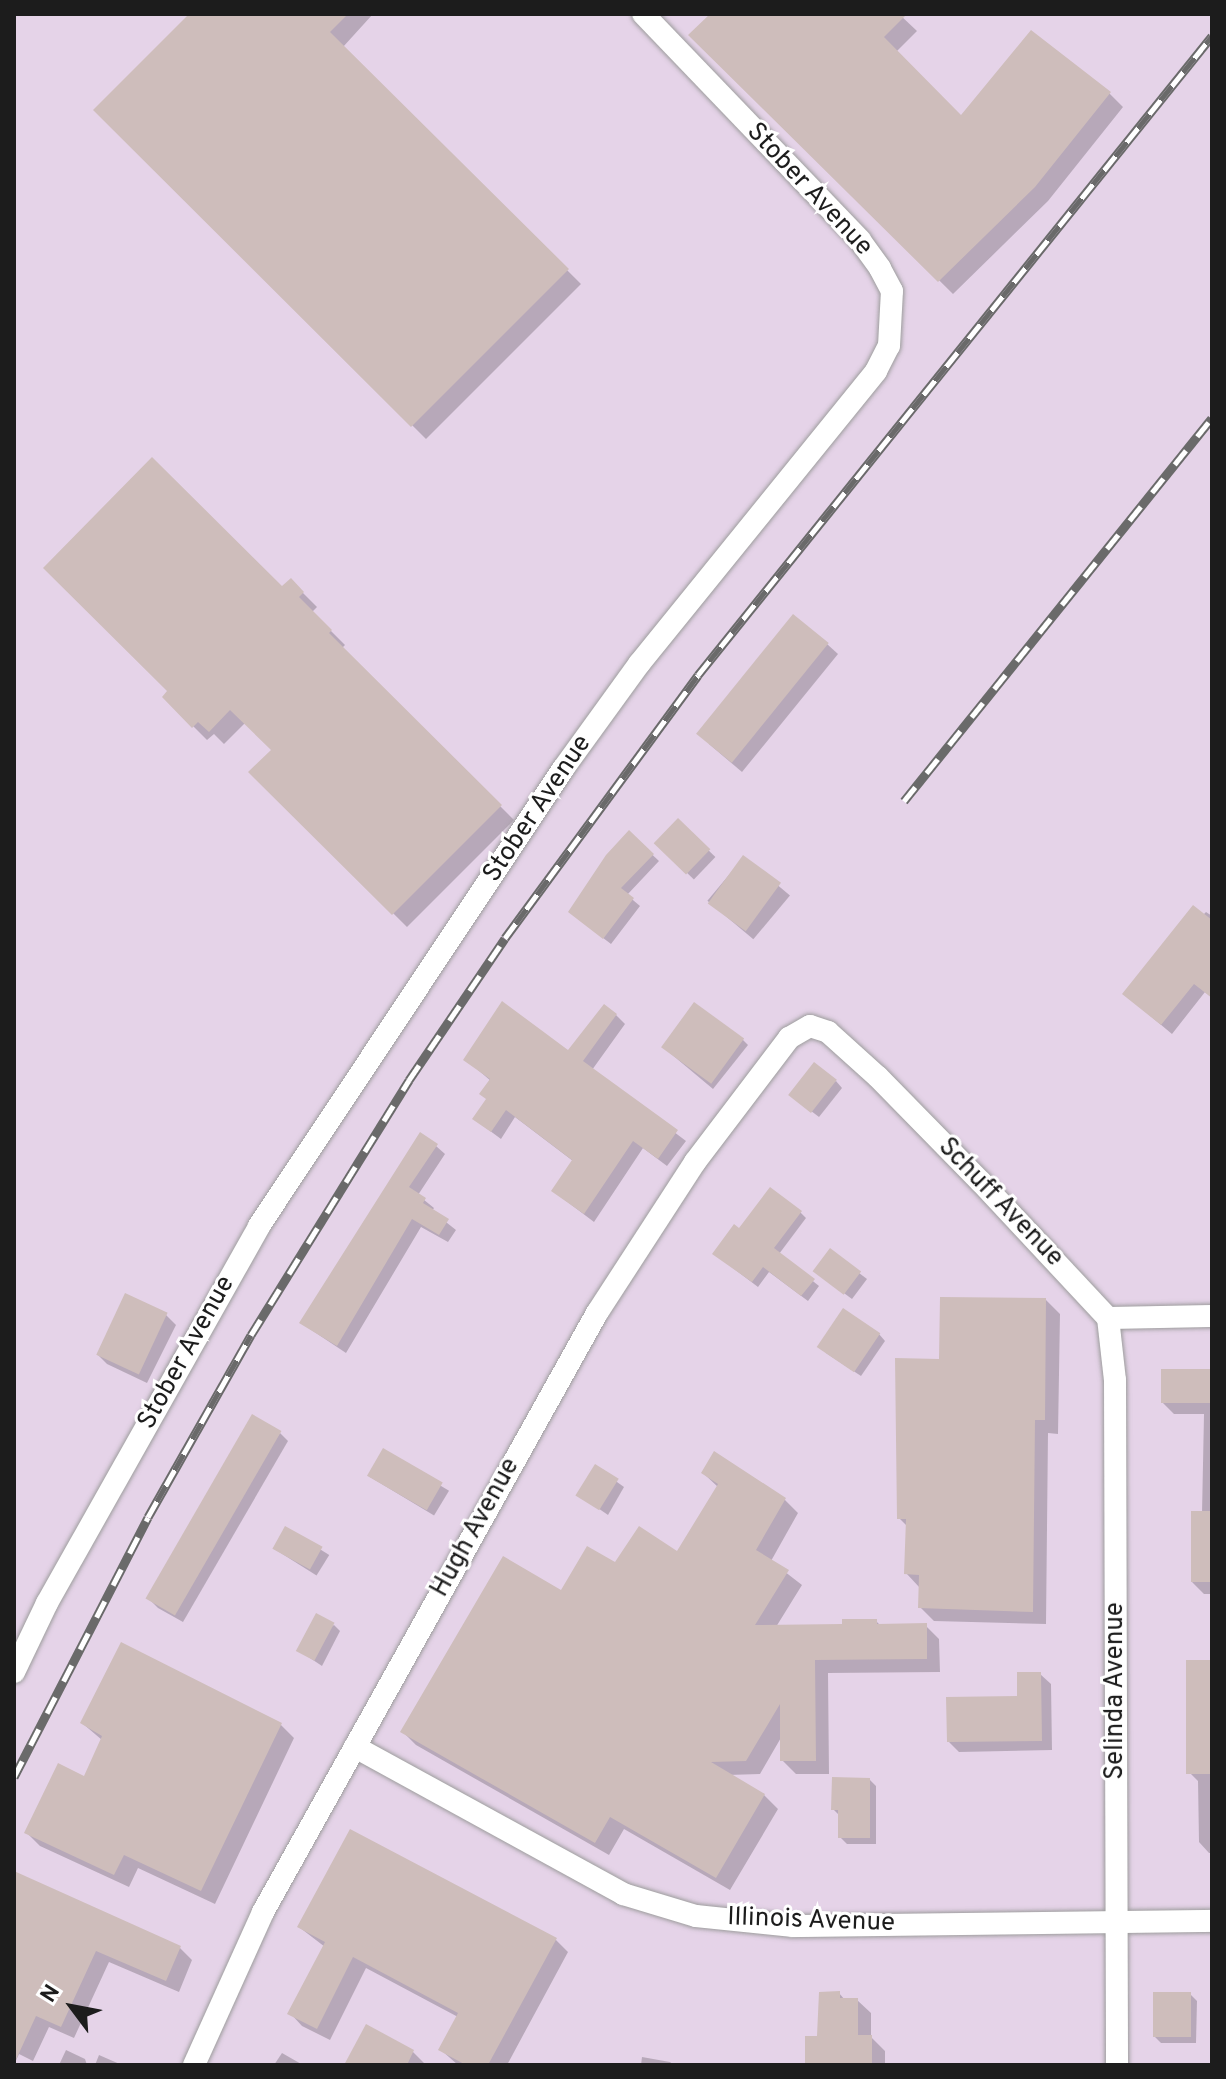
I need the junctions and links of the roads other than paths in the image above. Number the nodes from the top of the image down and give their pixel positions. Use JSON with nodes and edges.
{"nodes":[{"id":1,"x":643,"y":14,"type":"edge"},
{"id":2,"x":810,"y":1026,"type":"joint"},
{"id":3,"x":1212,"y":1316,"type":"edge"},
{"id":4,"x":1108,"y":1318,"type":"junction"},
{"id":5,"x":14,"y":1672,"type":"edge"},
{"id":6,"x":355,"y":1747,"type":"junction"},
{"id":7,"x":1212,"y":1921,"type":"edge"},
{"id":8,"x":1117,"y":1923,"type":"junction"},
{"id":9,"x":194,"y":2065,"type":"edge"},
{"id":10,"x":1117,"y":2065,"type":"edge"}],
"edges":[{"from":1,"to":5,"type":"street","name":"Stober Avenue"},
{"from":2,"to":4,"type":"street","name":"Schuff Avenue"},
{"from":2,"to":6,"type":"street","name":"Hugh Avenue"},
{"from":3,"to":4,"type":"street"},
{"from":4,"to":8,"type":"street","name":"Selinda Avenue"},
{"from":6,"to":8,"type":"street","name":"Illinois Avenue"},
{"from":6,"to":9,"type":"street","name":"Hugh Avenue"},
{"from":7,"to":8,"type":"street","name":"Illinois Avenue"},
{"from":8,"to":10,"type":"street","name":"Selinda Avenue"}]}
